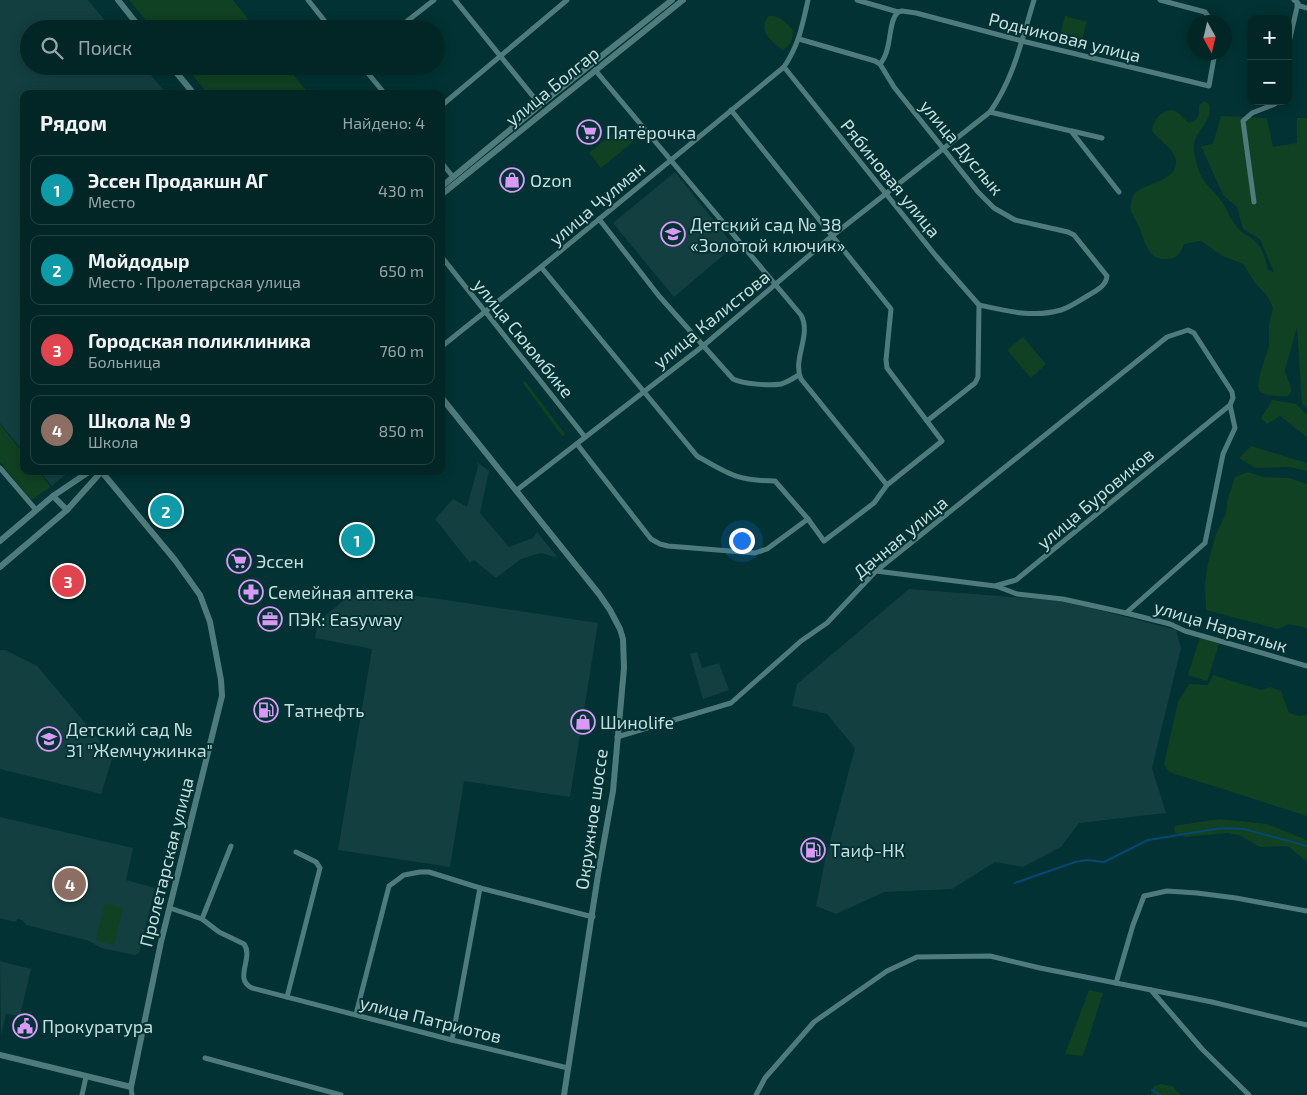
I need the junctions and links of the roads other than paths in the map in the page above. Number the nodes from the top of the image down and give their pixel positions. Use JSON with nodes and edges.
{"nodes":[{"id":1,"x":118,"y":0,"type":"edge"},
{"id":2,"x":308,"y":0,"type":"edge"},
{"id":3,"x":434,"y":0,"type":"edge"},
{"id":4,"x":455,"y":0,"type":"edge"},
{"id":5,"x":567,"y":0,"type":"edge"},
{"id":6,"x":672,"y":0,"type":"edge"},
{"id":7,"x":683,"y":0,"type":"edge"},
{"id":8,"x":808,"y":0,"type":"edge"},
{"id":9,"x":857,"y":0,"type":"edge"},
{"id":10,"x":1034,"y":0,"type":"edge"},
{"id":11,"x":1160,"y":0,"type":"edge"},
{"id":12,"x":1296,"y":3,"type":"edge"},
{"id":13,"x":1307,"y":8,"type":"edge"},
{"id":14,"x":898,"y":12,"type":"junction"},
{"id":15,"x":1207,"y":15,"type":"edge"},
{"id":16,"x":134,"y":20,"type":"edge"},
{"id":17,"x":324,"y":20,"type":"edge"},
{"id":18,"x":408,"y":20,"type":"edge"},
{"id":19,"x":1292,"y":25,"type":"edge"},
{"id":20,"x":799,"y":39,"type":"junction"},
{"id":21,"x":1022,"y":41,"type":"junction"},
{"id":22,"x":500,"y":56,"type":"junction"},
{"id":23,"x":1214,"y":60,"type":"edge"},
{"id":24,"x":880,"y":64,"type":"junction"},
{"id":25,"x":784,"y":67,"type":"junction"},
{"id":26,"x":595,"y":70,"type":"junction"},
{"id":27,"x":178,"y":75,"type":"edge"},
{"id":28,"x":369,"y":75,"type":"edge"},
{"id":29,"x":191,"y":90,"type":"edge"},
{"id":30,"x":382,"y":90,"type":"edge"},
{"id":31,"x":445,"y":103,"type":"edge"},
{"id":32,"x":540,"y":105,"type":"junction"},
{"id":33,"x":1273,"y":105,"type":"edge"},
{"id":34,"x":731,"y":110,"type":"junction"},
{"id":35,"x":990,"y":112,"type":"junction"},
{"id":36,"x":1071,"y":131,"type":"junction"},
{"id":37,"x":1102,"y":138,"type":"dead end"},
{"id":38,"x":943,"y":148,"type":"junction"},
{"id":39,"x":670,"y":160,"type":"junction"},
{"id":40,"x":445,"y":167,"type":"edge"},
{"id":41,"x":453,"y":177,"type":"junction"},
{"id":42,"x":445,"y":183,"type":"edge"},
{"id":43,"x":445,"y":192,"type":"edge"},
{"id":44,"x":1119,"y":192,"type":"dead end"},
{"id":45,"x":886,"y":193,"type":"junction"},
{"id":46,"x":1254,"y":202,"type":"dead end"},
{"id":47,"x":598,"y":219,"type":"junction"},
{"id":48,"x":832,"y":236,"type":"junction"},
{"id":49,"x":445,"y":261,"type":"edge"},
{"id":50,"x":541,"y":267,"type":"junction"},
{"id":51,"x":776,"y":284,"type":"junction"},
{"id":52,"x":979,"y":305,"type":"junction"},
{"id":53,"x":486,"y":312,"type":"junction"},
{"id":54,"x":445,"y":344,"type":"edge"},
{"id":55,"x":703,"y":346,"type":"junction"},
{"id":56,"x":799,"y":375,"type":"junction"},
{"id":57,"x":645,"y":391,"type":"junction"},
{"id":58,"x":445,"y":402,"type":"edge"},
{"id":59,"x":1230,"y":405,"type":"junction"},
{"id":60,"x":928,"y":421,"type":"junction"},
{"id":61,"x":585,"y":437,"type":"junction"},
{"id":62,"x":577,"y":444,"type":"junction"},
{"id":63,"x":0,"y":468,"type":"edge"},
{"id":64,"x":84,"y":475,"type":"edge"},
{"id":65,"x":98,"y":475,"type":"edge"},
{"id":66,"x":105,"y":475,"type":"edge"},
{"id":67,"x":887,"y":485,"type":"junction"},
{"id":68,"x":517,"y":490,"type":"junction"},
{"id":69,"x":54,"y":496,"type":"junction"},
{"id":70,"x":36,"y":510,"type":"junction"},
{"id":71,"x":67,"y":510,"type":"junction"},
{"id":72,"x":808,"y":519,"type":"junction"},
{"id":73,"x":0,"y":541,"type":"edge"},
{"id":74,"x":0,"y":567,"type":"edge"},
{"id":75,"x":876,"y":571,"type":"junction"},
{"id":76,"x":995,"y":586,"type":"junction"},
{"id":77,"x":1126,"y":613,"type":"junction"},
{"id":78,"x":1307,"y":666,"type":"edge"},
{"id":79,"x":617,"y":737,"type":"junction"},
{"id":80,"x":231,"y":846,"type":"dead end"},
{"id":81,"x":296,"y":852,"type":"dead end"},
{"id":82,"x":480,"y":888,"type":"junction"},
{"id":83,"x":170,"y":908,"type":"junction"},
{"id":84,"x":1307,"y":911,"type":"edge"},
{"id":85,"x":593,"y":918,"type":"junction"},
{"id":86,"x":202,"y":919,"type":"junction"},
{"id":87,"x":1116,"y":983,"type":"junction"},
{"id":88,"x":1151,"y":990,"type":"junction"},
{"id":89,"x":287,"y":996,"type":"junction"},
{"id":90,"x":356,"y":1014,"type":"junction"},
{"id":91,"x":1307,"y":1025,"type":"edge"},
{"id":92,"x":452,"y":1040,"type":"junction"},
{"id":93,"x":0,"y":1055,"type":"edge"},
{"id":94,"x":205,"y":1058,"type":"dead end"},
{"id":95,"x":568,"y":1068,"type":"junction"},
{"id":96,"x":86,"y":1077,"type":"junction"},
{"id":97,"x":131,"y":1087,"type":"junction"},
{"id":98,"x":82,"y":1095,"type":"edge"},
{"id":99,"x":132,"y":1095,"type":"edge"},
{"id":100,"x":341,"y":1095,"type":"edge"},
{"id":101,"x":564,"y":1095,"type":"edge"},
{"id":102,"x":756,"y":1095,"type":"edge"},
{"id":103,"x":1249,"y":1095,"type":"edge"}],
"edges":[{"from":1,"to":16,"type":"street"},
{"from":2,"to":17,"type":"street"},
{"from":3,"to":18,"type":"street"},
{"from":4,"to":22,"type":"street"},
{"from":5,"to":22,"type":"street"},
{"from":6,"to":32,"type":"street","name":"улица Болгар"},
{"from":7,"to":26,"type":"street","name":"улица Болгар"},
{"from":8,"to":20,"type":"street","name":"улица Чулман"},
{"from":9,"to":14,"type":"street","name":"Родниковая улица"},
{"from":10,"to":21,"type":"street","name":"улица Калистова"},
{"from":11,"to":15,"type":"street"},
{"from":12,"to":13,"type":"street"},
{"from":12,"to":19,"type":"street"},
{"from":14,"to":21,"type":"street","name":"Родниковая улица"},
{"from":14,"to":24,"type":"street"},
{"from":20,"to":24,"type":"street"},
{"from":20,"to":25,"type":"street","name":"улица Чулман"},
{"from":21,"to":23,"type":"street","name":"Родниковая улица"},
{"from":21,"to":35,"type":"street","name":"улица Калистова"},
{"from":22,"to":31,"type":"street"},
{"from":22,"to":32,"type":"street"},
{"from":24,"to":38,"type":"street","name":"улица Дуслык"},
{"from":25,"to":34,"type":"street","name":"улица Чулман"},
{"from":25,"to":45,"type":"street","name":"Рябиновая улица"},
{"from":26,"to":39,"type":"street"},
{"from":26,"to":43,"type":"street","name":"улица Болгар"},
{"from":27,"to":29,"type":"street"},
{"from":28,"to":30,"type":"street"},
{"from":32,"to":41,"type":"street","name":"улица Болгар"},
{"from":33,"to":46,"type":"street"},
{"from":34,"to":39,"type":"street","name":"улица Чулман"},
{"from":34,"to":48,"type":"street"},
{"from":35,"to":36,"type":"street"},
{"from":35,"to":38,"type":"street","name":"улица Калистова"},
{"from":36,"to":37,"type":"street"},
{"from":36,"to":44,"type":"street"},
{"from":38,"to":45,"type":"street","name":"улица Калистова"},
{"from":38,"to":52,"type":"street","name":"улица Дуслык"},
{"from":39,"to":47,"type":"street","name":"улица Чулман"},
{"from":39,"to":51,"type":"street"},
{"from":40,"to":41,"type":"street"},
{"from":41,"to":42,"type":"street","name":"улица Болгар"},
{"from":45,"to":48,"type":"street","name":"улица Калистова"},
{"from":45,"to":52,"type":"street","name":"Рябиновая улица"},
{"from":47,"to":50,"type":"street","name":"улица Чулман"},
{"from":47,"to":55,"type":"street"},
{"from":48,"to":51,"type":"street","name":"улица Калистова"},
{"from":48,"to":60,"type":"street"},
{"from":49,"to":53,"type":"street","name":"улица Сююмбике"},
{"from":50,"to":53,"type":"street","name":"улица Чулман"},
{"from":50,"to":57,"type":"street"},
{"from":51,"to":55,"type":"street","name":"улица Калистова"},
{"from":51,"to":56,"type":"street"},
{"from":52,"to":60,"type":"street"},
{"from":53,"to":54,"type":"street","name":"улица Чулман"},
{"from":53,"to":61,"type":"street","name":"улица Сююмбике"},
{"from":55,"to":56,"type":"street"},
{"from":55,"to":57,"type":"street","name":"улица Калистова"},
{"from":56,"to":67,"type":"street"},
{"from":57,"to":61,"type":"street","name":"улица Калистова"},
{"from":57,"to":72,"type":"street"},
{"from":58,"to":68,"type":"street","name":"Окружное шоссе"},
{"from":59,"to":75,"type":"street","name":"Дачная улица"},
{"from":59,"to":76,"type":"street","name":"улица Буровиков"},
{"from":59,"to":77,"type":"street","name":"улица Наратлык"},
{"from":60,"to":67,"type":"street"},
{"from":61,"to":62,"type":"street","name":"улица Калистова"},
{"from":62,"to":68,"type":"street","name":"улица Калистова"},
{"from":62,"to":72,"type":"street"},
{"from":63,"to":70,"type":"street"},
{"from":64,"to":69,"type":"street"},
{"from":65,"to":71,"type":"street"},
{"from":66,"to":83,"type":"street","name":"Пролетарская улица"},
{"from":67,"to":72,"type":"street"},
{"from":68,"to":79,"type":"street","name":"Окружное шоссе"},
{"from":69,"to":70,"type":"street"},
{"from":69,"to":71,"type":"street"},
{"from":70,"to":73,"type":"street"},
{"from":71,"to":74,"type":"street"},
{"from":75,"to":76,"type":"street","name":"улица Буровиков"},
{"from":75,"to":79,"type":"street","name":"Дачная улица"},
{"from":76,"to":77,"type":"street","name":"улица Наратлык"},
{"from":77,"to":78,"type":"street","name":"улица Наратлык"},
{"from":79,"to":85,"type":"street","name":"Окружное шоссе"},
{"from":80,"to":86,"type":"street"},
{"from":81,"to":89,"type":"street"},
{"from":82,"to":85,"type":"street"},
{"from":82,"to":90,"type":"street"},
{"from":82,"to":92,"type":"street"},
{"from":83,"to":86,"type":"street"},
{"from":83,"to":97,"type":"street","name":"Пролетарская улица"},
{"from":84,"to":87,"type":"street"},
{"from":85,"to":95,"type":"street","name":"Окружное шоссе"},
{"from":86,"to":89,"type":"street","name":"улица Патриотов"},
{"from":87,"to":88,"type":"street"},
{"from":87,"to":102,"type":"street"},
{"from":88,"to":91,"type":"street"},
{"from":88,"to":103,"type":"street"},
{"from":89,"to":90,"type":"street","name":"улица Патриотов"},
{"from":90,"to":92,"type":"street","name":"улица Патриотов"},
{"from":92,"to":95,"type":"street","name":"улица Патриотов"},
{"from":93,"to":96,"type":"street"},
{"from":94,"to":100,"type":"street"},
{"from":95,"to":101,"type":"street","name":"Окружное шоссе"},
{"from":96,"to":97,"type":"street"},
{"from":96,"to":98,"type":"street"},
{"from":97,"to":99,"type":"street"}]}
